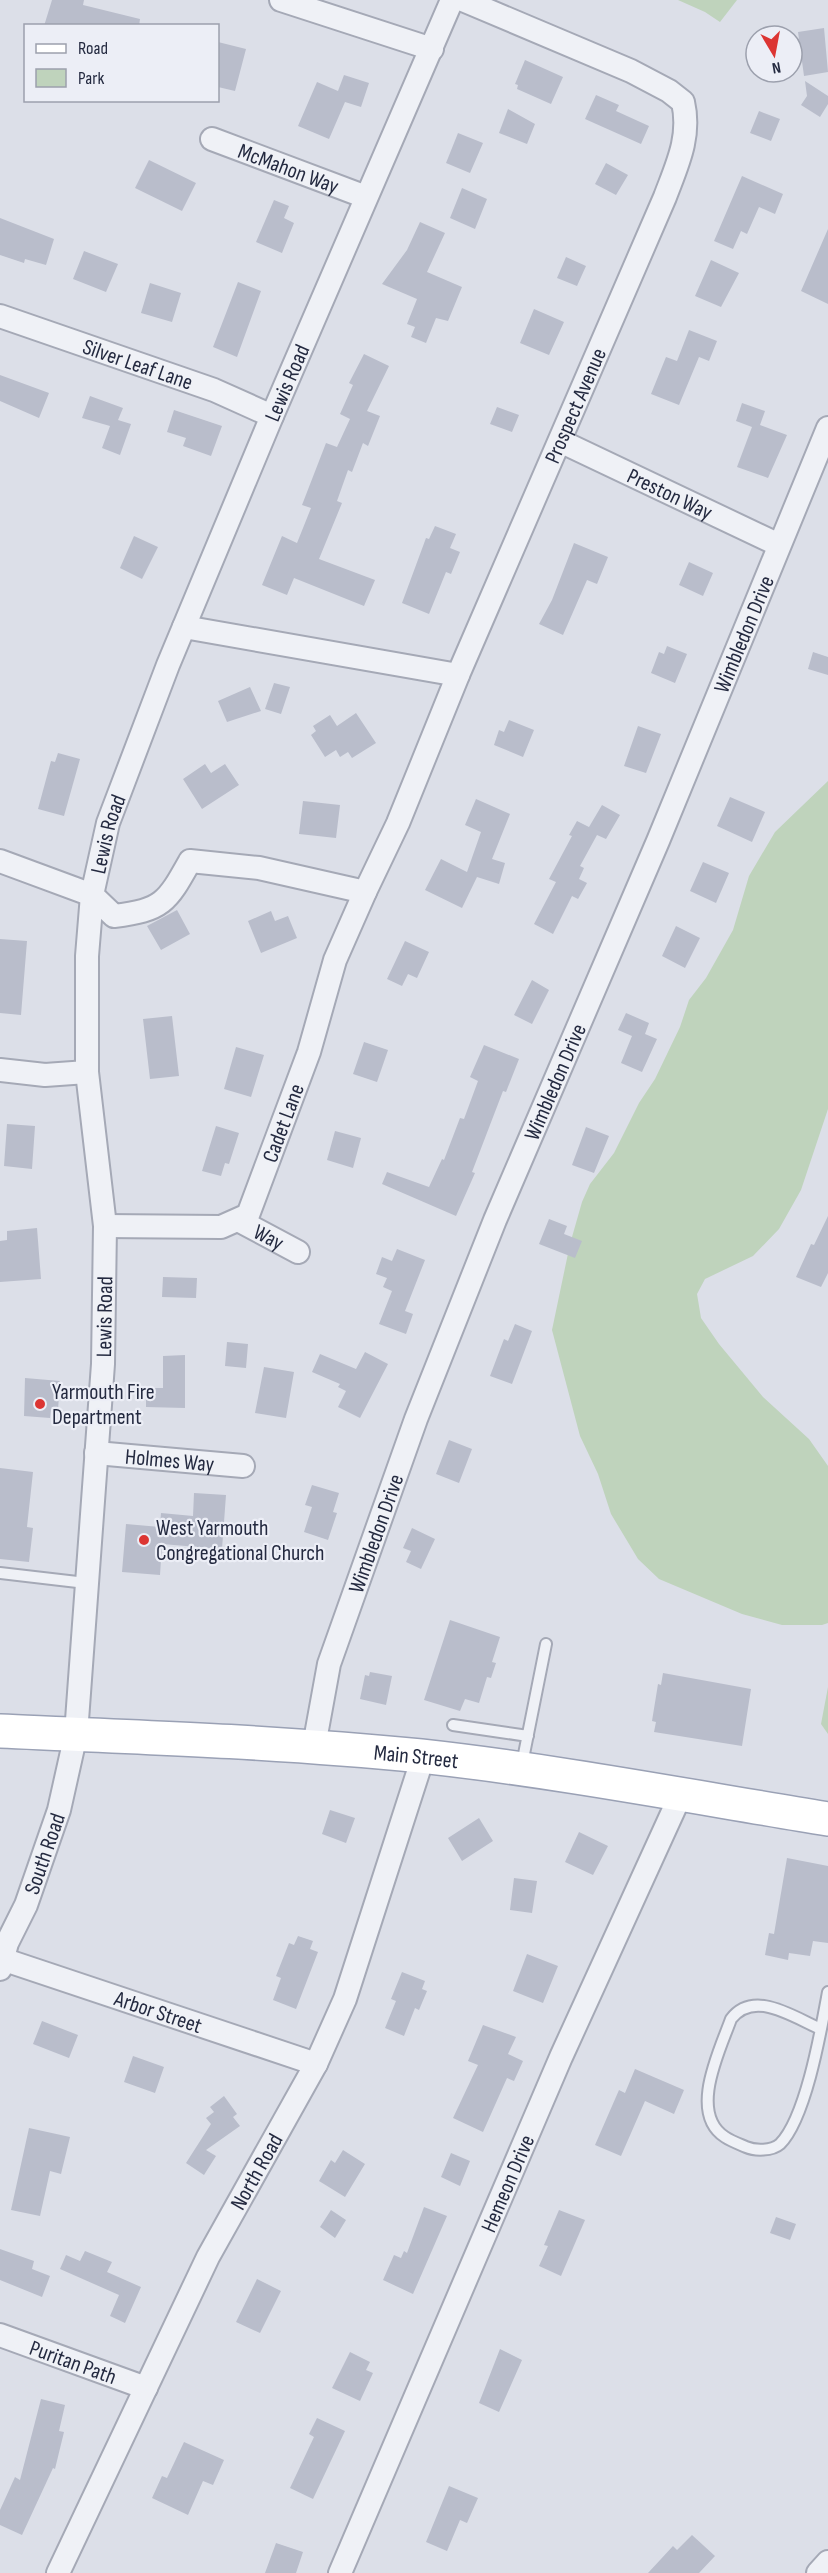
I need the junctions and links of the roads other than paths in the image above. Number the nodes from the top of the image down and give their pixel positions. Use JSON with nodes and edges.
{"nodes":[{"id":1,"x":281,"y":0,"type":"edge"},
{"id":2,"x":452,"y":0,"type":"edge"},
{"id":3,"x":463,"y":0,"type":"edge"},
{"id":4,"x":432,"y":49,"type":"junction"},
{"id":5,"x":212,"y":139,"type":"dead end"},
{"id":6,"x":366,"y":197,"type":"junction"},
{"id":7,"x":0,"y":316,"type":"edge"},
{"id":8,"x":272,"y":416,"type":"junction"},
{"id":9,"x":827,"y":434,"type":"edge"},
{"id":10,"x":560,"y":441,"type":"junction"},
{"id":11,"x":779,"y":545,"type":"junction"},
{"id":12,"x":184,"y":627,"type":"junction"},
{"id":13,"x":458,"y":675,"type":"junction"},
{"id":14,"x":0,"y":861,"type":"edge"},
{"id":15,"x":365,"y":892,"type":"junction"},
{"id":16,"x":92,"y":894,"type":"junction"},
{"id":17,"x":0,"y":1070,"type":"edge"},
{"id":18,"x":87,"y":1072,"type":"junction"},
{"id":19,"x":240,"y":1221,"type":"junction"},
{"id":20,"x":105,"y":1226,"type":"junction"},
{"id":21,"x":298,"y":1252,"type":"dead end"},
{"id":22,"x":96,"y":1453,"type":"junction"},
{"id":23,"x":243,"y":1466,"type":"dead end"},
{"id":24,"x":0,"y":1573,"type":"edge"},
{"id":25,"x":86,"y":1583,"type":"junction"},
{"id":26,"x":546,"y":1644,"type":"dead end"},
{"id":27,"x":453,"y":1725,"type":"dead end"},
{"id":28,"x":0,"y":1731,"type":"edge"},
{"id":29,"x":76,"y":1734,"type":"junction"},
{"id":30,"x":528,"y":1736,"type":"junction"},
{"id":31,"x":314,"y":1746,"type":"junction"},
{"id":32,"x":423,"y":1757,"type":"junction"},
{"id":33,"x":520,"y":1770,"type":"junction"},
{"id":34,"x":681,"y":1794,"type":"junction"},
{"id":35,"x":828,"y":1819,"type":"edge"},
{"id":36,"x":1,"y":1964,"type":"edge"},
{"id":37,"x":828,"y":1992,"type":"edge"},
{"id":38,"x":821,"y":2029,"type":"junction"},
{"id":39,"x":316,"y":2064,"type":"junction"},
{"id":40,"x":0,"y":2336,"type":"edge"},
{"id":41,"x":146,"y":2388,"type":"junction"},
{"id":42,"x":828,"y":2562,"type":"edge"},
{"id":43,"x":58,"y":2573,"type":"edge"},
{"id":44,"x":340,"y":2573,"type":"edge"},
{"id":45,"x":818,"y":2573,"type":"edge"}],
"edges":[{"from":1,"to":4,"type":"street"},
{"from":2,"to":4,"type":"street","name":"Lewis Road"},
{"from":3,"to":10,"type":"street","name":"Prospect Avenue"},
{"from":4,"to":6,"type":"street","name":"Lewis Road"},
{"from":5,"to":6,"type":"street","name":"McMahon Way"},
{"from":6,"to":8,"type":"street","name":"Lewis Road"},
{"from":7,"to":8,"type":"street","name":"Silver Leaf Lane"},
{"from":8,"to":12,"type":"street","name":"Lewis Road"},
{"from":9,"to":11,"type":"street","name":"Wimbledon Drive"},
{"from":10,"to":11,"type":"street","name":"Preston Way"},
{"from":10,"to":13,"type":"street","name":"Prospect Avenue"},
{"from":11,"to":31,"type":"street","name":"Wimbledon Drive"},
{"from":12,"to":13,"type":"street"},
{"from":12,"to":16,"type":"street","name":"Lewis Road"},
{"from":13,"to":15,"type":"street","name":"Cadet Lane"},
{"from":14,"to":16,"type":"street"},
{"from":15,"to":16,"type":"street"},
{"from":15,"to":19,"type":"street","name":"Cadet Lane"},
{"from":16,"to":18,"type":"street","name":"Lewis Road"},
{"from":17,"to":18,"type":"street"},
{"from":18,"to":20,"type":"street","name":"Lewis Road"},
{"from":19,"to":20,"type":"street"},
{"from":19,"to":21,"type":"street","name":"Way"},
{"from":20,"to":22,"type":"street","name":"Lewis Road"},
{"from":22,"to":23,"type":"street","name":"Holmes Way"},
{"from":22,"to":25,"type":"street","name":"Lewis Road"},
{"from":24,"to":25,"type":"lane"},
{"from":25,"to":29,"type":"street","name":"Lewis Road"},
{"from":26,"to":30,"type":"lane"},
{"from":27,"to":30,"type":"lane"},
{"from":28,"to":29,"type":"main road","name":"Main Street"},
{"from":29,"to":31,"type":"main road","name":"Main Street"},
{"from":29,"to":36,"type":"street","name":"South Road"},
{"from":30,"to":33,"type":"lane"},
{"from":31,"to":32,"type":"main road","name":"Main Street"},
{"from":32,"to":33,"type":"main road","name":"Main Street"},
{"from":32,"to":39,"type":"street","name":"North Road"},
{"from":33,"to":34,"type":"main road","name":"Main Street"},
{"from":34,"to":35,"type":"main road","name":"Main Street"},
{"from":34,"to":44,"type":"street","name":"Hemeon Drive"},
{"from":36,"to":39,"type":"street","name":"Arbor Street"},
{"from":37,"to":38,"type":"lane"},
{"from":38,"to":38,"type":"lane"},
{"from":39,"to":41,"type":"street","name":"North Road"},
{"from":40,"to":41,"type":"street","name":"Puritan Path"},
{"from":41,"to":43,"type":"street","name":"North Road"},
{"from":42,"to":45,"type":"street"}]}
